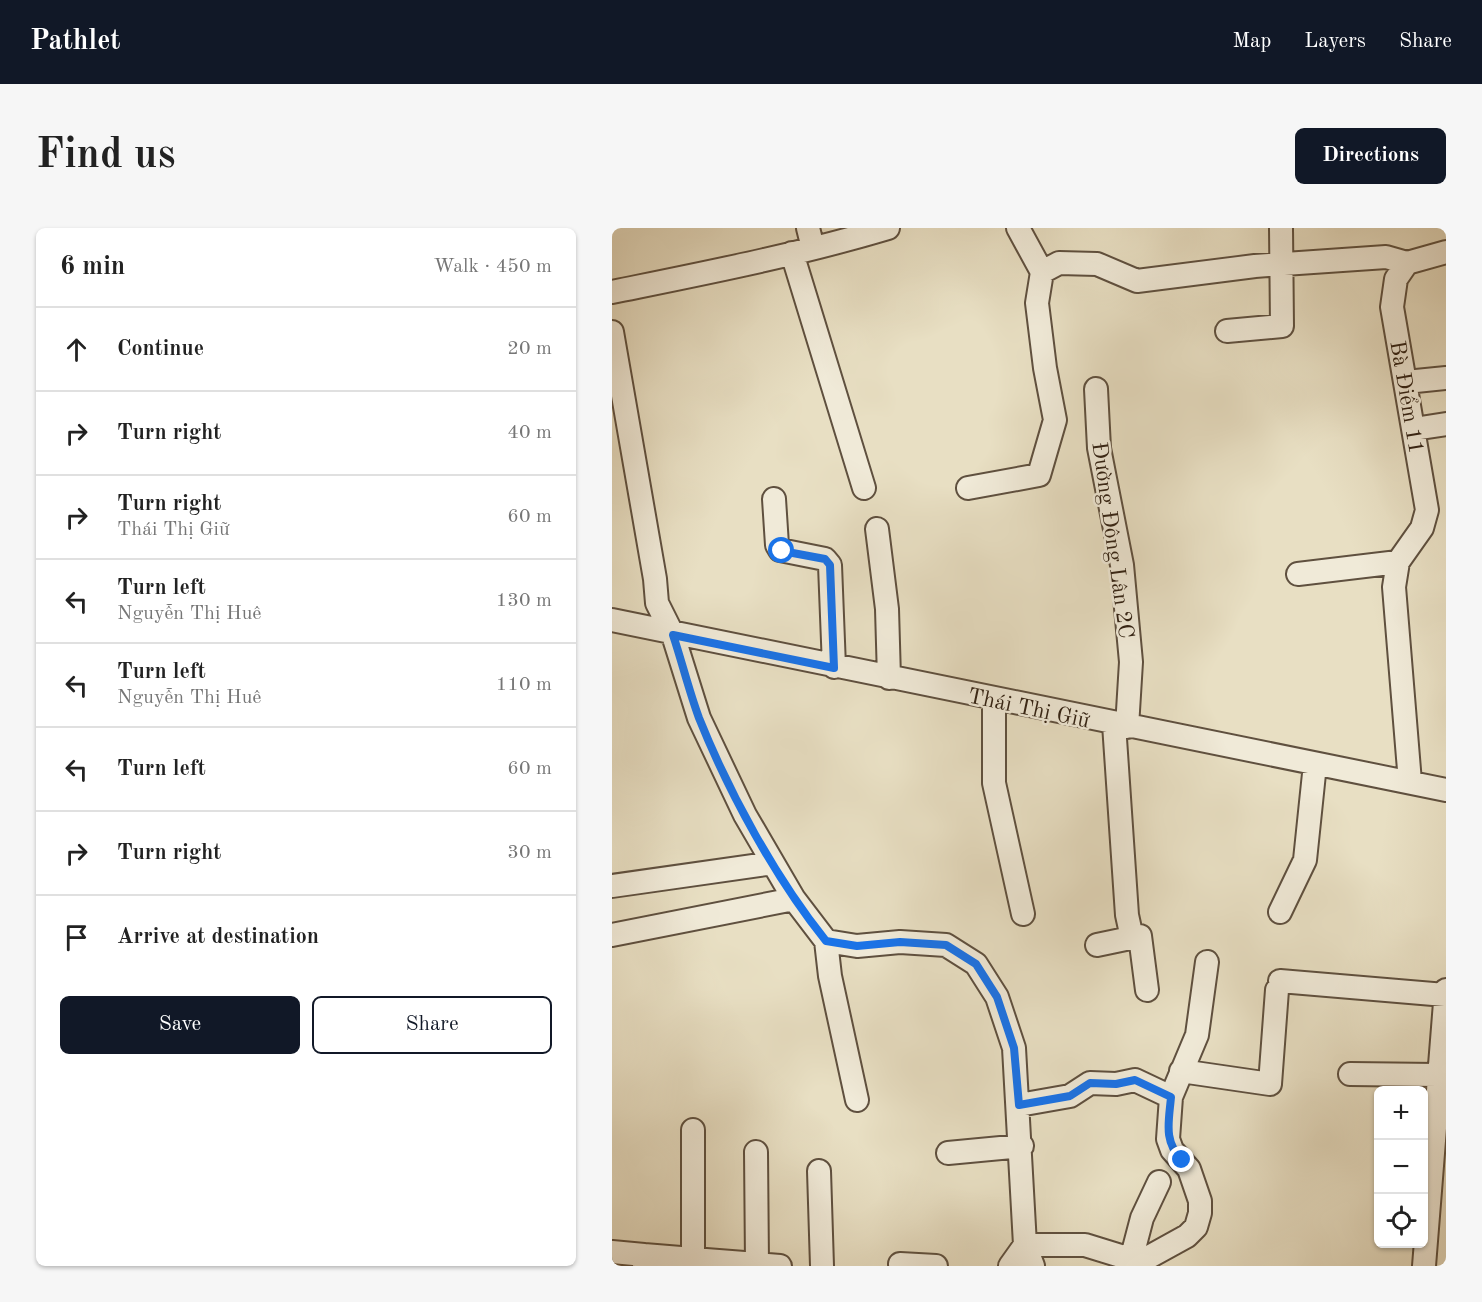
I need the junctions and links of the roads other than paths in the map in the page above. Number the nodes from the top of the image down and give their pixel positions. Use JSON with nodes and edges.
{"nodes":[{"id":1,"x":888,"y":228,"type":"edge"},
{"id":2,"x":1018,"y":228,"type":"edge"},
{"id":3,"x":1281,"y":228,"type":"edge"},
{"id":4,"x":804,"y":243,"type":"edge"},
{"id":5,"x":1446,"y":252,"type":"edge"},
{"id":6,"x":1407,"y":263,"type":"junction"},
{"id":7,"x":1281,"y":264,"type":"junction"},
{"id":8,"x":1042,"y":272,"type":"junction"},
{"id":9,"x":612,"y":292,"type":"edge"},
{"id":10,"x":612,"y":332,"type":"edge"},
{"id":11,"x":1227,"y":332,"type":"dead end"},
{"id":12,"x":1446,"y":378,"type":"edge"},
{"id":13,"x":1406,"y":382,"type":"junction"},
{"id":14,"x":1096,"y":389,"type":"dead end"},
{"id":15,"x":1446,"y":424,"type":"edge"},
{"id":16,"x":1414,"y":429,"type":"junction"},
{"id":17,"x":864,"y":488,"type":"dead end"},
{"id":18,"x":968,"y":488,"type":"dead end"},
{"id":19,"x":774,"y":499,"type":"dead end"},
{"id":20,"x":1436,"y":511,"type":"edge"},
{"id":21,"x":877,"y":529,"type":"dead end"},
{"id":22,"x":1398,"y":562,"type":"junction"},
{"id":23,"x":1298,"y":574,"type":"dead end"},
{"id":24,"x":612,"y":620,"type":"edge"},
{"id":25,"x":673,"y":635,"type":"junction"},
{"id":26,"x":834,"y":668,"type":"junction"},
{"id":27,"x":888,"y":678,"type":"junction"},
{"id":28,"x":994,"y":700,"type":"junction"},
{"id":29,"x":1120,"y":725,"type":"junction"},
{"id":30,"x":1315,"y":764,"type":"junction"},
{"id":31,"x":1410,"y":782,"type":"junction"},
{"id":32,"x":1446,"y":790,"type":"edge"},
{"id":33,"x":773,"y":862,"type":"junction"},
{"id":34,"x":612,"y":886,"type":"edge"},
{"id":35,"x":794,"y":899,"type":"junction"},
{"id":36,"x":1280,"y":912,"type":"dead end"},
{"id":37,"x":1023,"y":914,"type":"dead end"},
{"id":38,"x":612,"y":935,"type":"edge"},
{"id":39,"x":1132,"y":938,"type":"junction"},
{"id":40,"x":826,"y":941,"type":"junction"},
{"id":41,"x":1097,"y":945,"type":"dead end"},
{"id":42,"x":1207,"y":962,"type":"dead end"},
{"id":43,"x":1147,"y":990,"type":"dead end"},
{"id":44,"x":1446,"y":990,"type":"edge"},
{"id":45,"x":1446,"y":995,"type":"edge"},
{"id":46,"x":1181,"y":1071,"type":"junction"},
{"id":47,"x":1350,"y":1074,"type":"dead end"},
{"id":48,"x":1437,"y":1075,"type":"junction"},
{"id":49,"x":1171,"y":1097,"type":"junction"},
{"id":50,"x":856,"y":1100,"type":"dead end"},
{"id":51,"x":1019,"y":1105,"type":"junction"},
{"id":52,"x":693,"y":1130,"type":"dead end"},
{"id":53,"x":1440,"y":1133,"type":"edge"},
{"id":54,"x":1022,"y":1146,"type":"junction"},
{"id":55,"x":756,"y":1152,"type":"dead end"},
{"id":56,"x":948,"y":1153,"type":"dead end"},
{"id":57,"x":819,"y":1171,"type":"dead end"},
{"id":58,"x":1159,"y":1182,"type":"dead end"},
{"id":59,"x":1025,"y":1245,"type":"junction"},
{"id":60,"x":612,"y":1252,"type":"edge"},
{"id":61,"x":693,"y":1259,"type":"junction"},
{"id":62,"x":644,"y":1261,"type":"edge"},
{"id":63,"x":1138,"y":1263,"type":"edge"},
{"id":64,"x":757,"y":1264,"type":"junction"},
{"id":65,"x":900,"y":1264,"type":"dead end"},
{"id":66,"x":780,"y":1266,"type":"edge"},
{"id":67,"x":822,"y":1266,"type":"edge"},
{"id":68,"x":936,"y":1266,"type":"edge"},
{"id":69,"x":1010,"y":1266,"type":"edge"},
{"id":70,"x":1033,"y":1266,"type":"edge"},
{"id":71,"x":1424,"y":1266,"type":"edge"}],
"edges":[{"from":1,"to":4,"type":"street"},
{"from":2,"to":8,"type":"street"},
{"from":3,"to":7,"type":"street"},
{"from":4,"to":9,"type":"street"},
{"from":4,"to":17,"type":"street"},
{"from":5,"to":6,"type":"street"},
{"from":6,"to":7,"type":"street"},
{"from":6,"to":13,"type":"street","name":"Bà Điểm 11"},
{"from":7,"to":8,"type":"street"},
{"from":7,"to":11,"type":"street"},
{"from":8,"to":18,"type":"street"},
{"from":10,"to":25,"type":"street"},
{"from":12,"to":13,"type":"street"},
{"from":13,"to":16,"type":"street","name":"Bà Điểm 11"},
{"from":14,"to":29,"type":"street","name":"Đường Đông Lân 2C"},
{"from":15,"to":16,"type":"street"},
{"from":16,"to":20,"type":"street","name":"Bà Điểm 11"},
{"from":19,"to":26,"type":"street"},
{"from":20,"to":22,"type":"street","name":"Bà Điểm 11"},
{"from":21,"to":27,"type":"street"},
{"from":22,"to":23,"type":"street"},
{"from":22,"to":31,"type":"street","name":"Bà Điểm 11"},
{"from":24,"to":25,"type":"street","name":"Thái Thị Giữ"},
{"from":25,"to":26,"type":"street","name":"Thái Thị Giữ"},
{"from":25,"to":33,"type":"street"},
{"from":26,"to":27,"type":"street","name":"Thái Thị Giữ"},
{"from":27,"to":28,"type":"street","name":"Thái Thị Giữ"},
{"from":28,"to":29,"type":"street","name":"Thái Thị Giữ"},
{"from":28,"to":37,"type":"street"},
{"from":29,"to":30,"type":"street","name":"Thái Thị Giữ"},
{"from":29,"to":39,"type":"street","name":"Đường Đông Lân 2C"},
{"from":30,"to":31,"type":"street","name":"Thái Thị Giữ"},
{"from":30,"to":36,"type":"street"},
{"from":31,"to":32,"type":"street","name":"Thái Thị Giữ"},
{"from":33,"to":34,"type":"street"},
{"from":33,"to":35,"type":"street"},
{"from":35,"to":38,"type":"street"},
{"from":35,"to":40,"type":"street"},
{"from":39,"to":41,"type":"street"},
{"from":39,"to":43,"type":"street","name":"Đường Đông Lân 2C"},
{"from":40,"to":50,"type":"street"},
{"from":40,"to":51,"type":"street"},
{"from":42,"to":46,"type":"street"},
{"from":44,"to":45,"type":"street"},
{"from":45,"to":46,"type":"street"},
{"from":45,"to":48,"type":"street"},
{"from":46,"to":49,"type":"street"},
{"from":47,"to":48,"type":"street"},
{"from":48,"to":53,"type":"street"},
{"from":49,"to":51,"type":"street"},
{"from":49,"to":63,"type":"street"},
{"from":51,"to":54,"type":"street"},
{"from":52,"to":61,"type":"street"},
{"from":53,"to":71,"type":"street"},
{"from":54,"to":56,"type":"street"},
{"from":54,"to":59,"type":"street"},
{"from":55,"to":64,"type":"street"},
{"from":57,"to":67,"type":"street"},
{"from":58,"to":63,"type":"street"},
{"from":59,"to":63,"type":"street"},
{"from":59,"to":69,"type":"street"},
{"from":59,"to":70,"type":"street"},
{"from":60,"to":62,"type":"street"},
{"from":61,"to":62,"type":"street"},
{"from":61,"to":64,"type":"street"},
{"from":64,"to":66,"type":"street"},
{"from":65,"to":68,"type":"street"}]}
